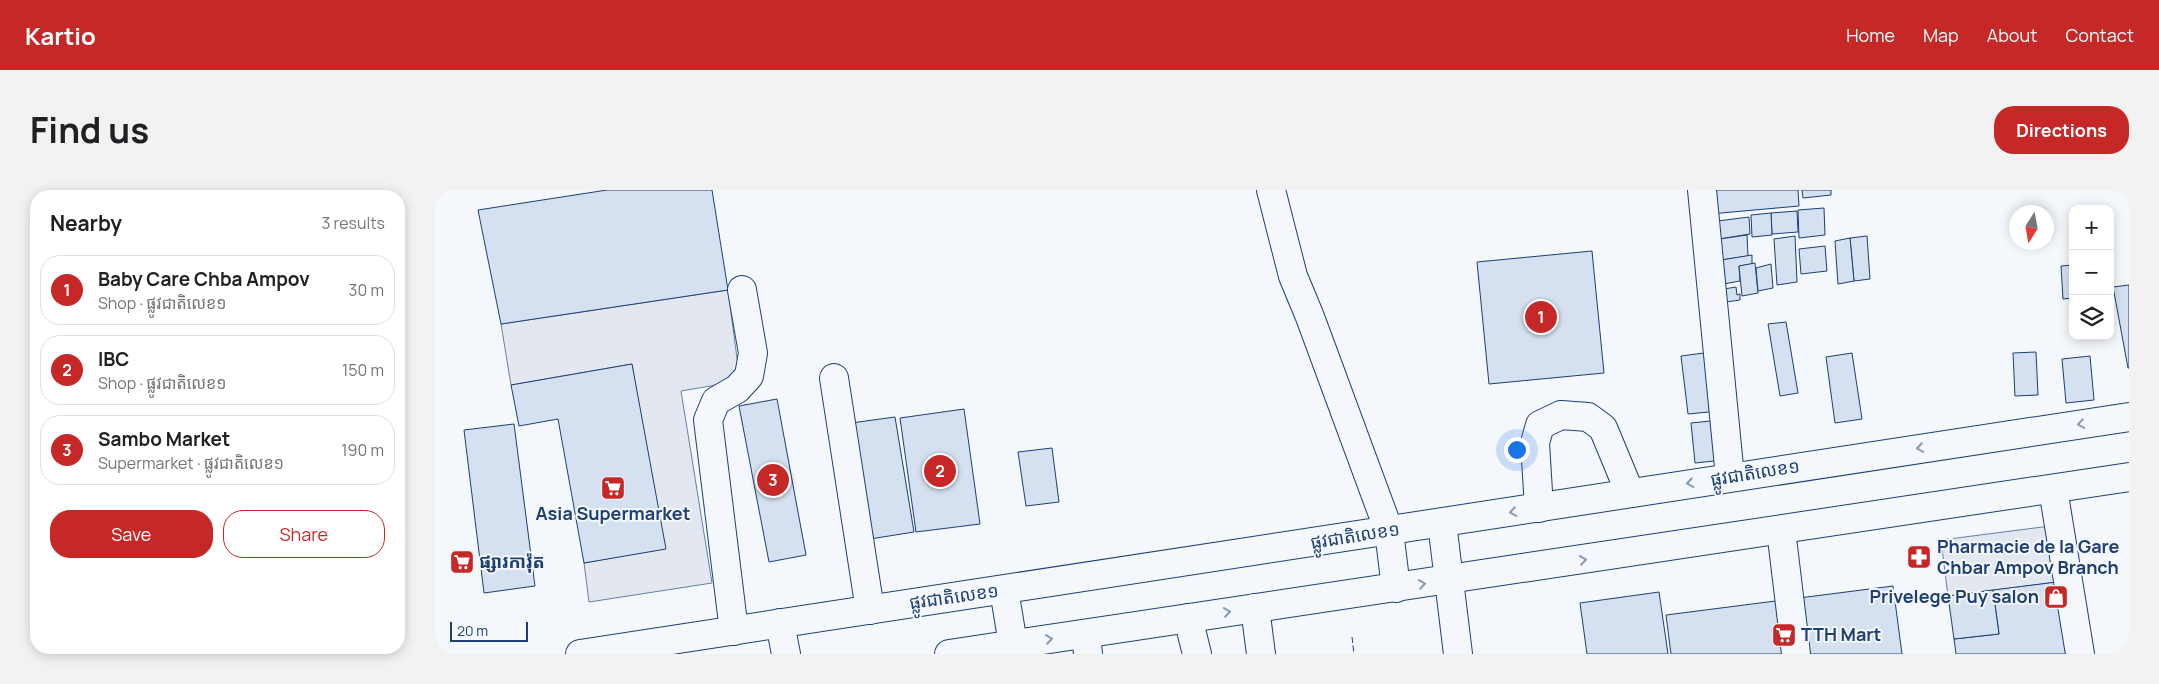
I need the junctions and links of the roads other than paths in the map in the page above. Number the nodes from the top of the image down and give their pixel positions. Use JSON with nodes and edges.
{"nodes":[{"id":1,"x":1271,"y":190,"type":"edge"},
{"id":2,"x":1702,"y":190,"type":"edge"},
{"id":3,"x":742,"y":290,"type":"dead end"},
{"id":4,"x":834,"y":378,"type":"dead end"},
{"id":5,"x":2129,"y":417,"type":"edge"},
{"id":6,"x":1730,"y":477,"type":"junction"},
{"id":7,"x":2129,"y":477,"type":"edge"},
{"id":8,"x":2053,"y":489,"type":"junction"},
{"id":9,"x":1630,"y":493,"type":"junction"},
{"id":10,"x":1539,"y":508,"type":"junction"},
{"id":11,"x":1442,"y":523,"type":"junction"},
{"id":12,"x":1781,"y":530,"type":"junction"},
{"id":13,"x":1389,"y":531,"type":"junction"},
{"id":14,"x":1449,"y":580,"type":"junction"},
{"id":15,"x":1396,"y":588,"type":"junction"},
{"id":16,"x":1004,"y":590,"type":"junction"},
{"id":17,"x":1255,"y":608,"type":"junction"},
{"id":18,"x":870,"y":610,"type":"junction"},
{"id":19,"x":1188,"y":618,"type":"junction"},
{"id":20,"x":781,"y":623,"type":"junction"},
{"id":21,"x":734,"y":630,"type":"junction"},
{"id":22,"x":1087,"y":644,"type":"edge"},
{"id":23,"x":1014,"y":649,"type":"edge"},
{"id":24,"x":580,"y":654,"type":"edge"},
{"id":25,"x":787,"y":654,"type":"edge"},
{"id":26,"x":949,"y":654,"type":"edge"},
{"id":27,"x":1197,"y":654,"type":"edge"},
{"id":28,"x":1261,"y":654,"type":"edge"},
{"id":29,"x":1458,"y":654,"type":"edge"},
{"id":30,"x":1796,"y":654,"type":"edge"},
{"id":31,"x":2080,"y":654,"type":"edge"}],
"edges":[{"from":1,"to":13,"type":"main road"},
{"from":2,"to":6,"type":"main road"},
{"from":3,"to":21,"type":"main road"},
{"from":4,"to":18,"type":"main road"},
{"from":5,"to":6,"type":"main road","name":"ផ្លូវជាតិលេខ១","one_way":true},
{"from":6,"to":9,"type":"main road","name":"ផ្លូវជាតិលេខ១","one_way":true},
{"from":7,"to":8,"type":"main road"},
{"from":8,"to":12,"type":"main road"},
{"from":8,"to":31,"type":"main road"},
{"from":9,"to":10,"type":"main road","name":"ផ្លូវជាតិលេខ១"},
{"from":9,"to":10,"type":"main road"},
{"from":10,"to":11,"type":"main road","name":"ផ្លូវជាតិលេខ១","one_way":true},
{"from":11,"to":13,"type":"main road","name":"ផ្លូវជាតិលេខ១"},
{"from":11,"to":14,"type":"main road"},
{"from":14,"to":12,"type":"main road","one_way":true},
{"from":12,"to":30,"type":"main road"},
{"from":13,"to":15,"type":"main road"},
{"from":13,"to":16,"type":"main road","name":"ផ្លូវជាតិលេខ១"},
{"from":15,"to":14,"type":"main road","one_way":true},
{"from":14,"to":29,"type":"main road"},
{"from":15,"to":17,"type":"main road"},
{"from":16,"to":18,"type":"main road","name":"ផ្លូវជាតិលេខ១"},
{"from":16,"to":23,"type":"main road"},
{"from":19,"to":17,"type":"main road","one_way":true},
{"from":17,"to":28,"type":"main road"},
{"from":18,"to":20,"type":"main road","name":"ផ្លូវជាតិលេខ១"},
{"from":19,"to":22,"type":"main road"},
{"from":19,"to":27,"type":"main road"},
{"from":20,"to":21,"type":"main road","name":"ផ្លូវជាតិលេខ១"},
{"from":20,"to":25,"type":"main road"},
{"from":21,"to":24,"type":"main road","name":"ផ្លូវជាតិលេខ១"},
{"from":23,"to":22,"type":"main road","one_way":true},
{"from":23,"to":26,"type":"main road"}]}
